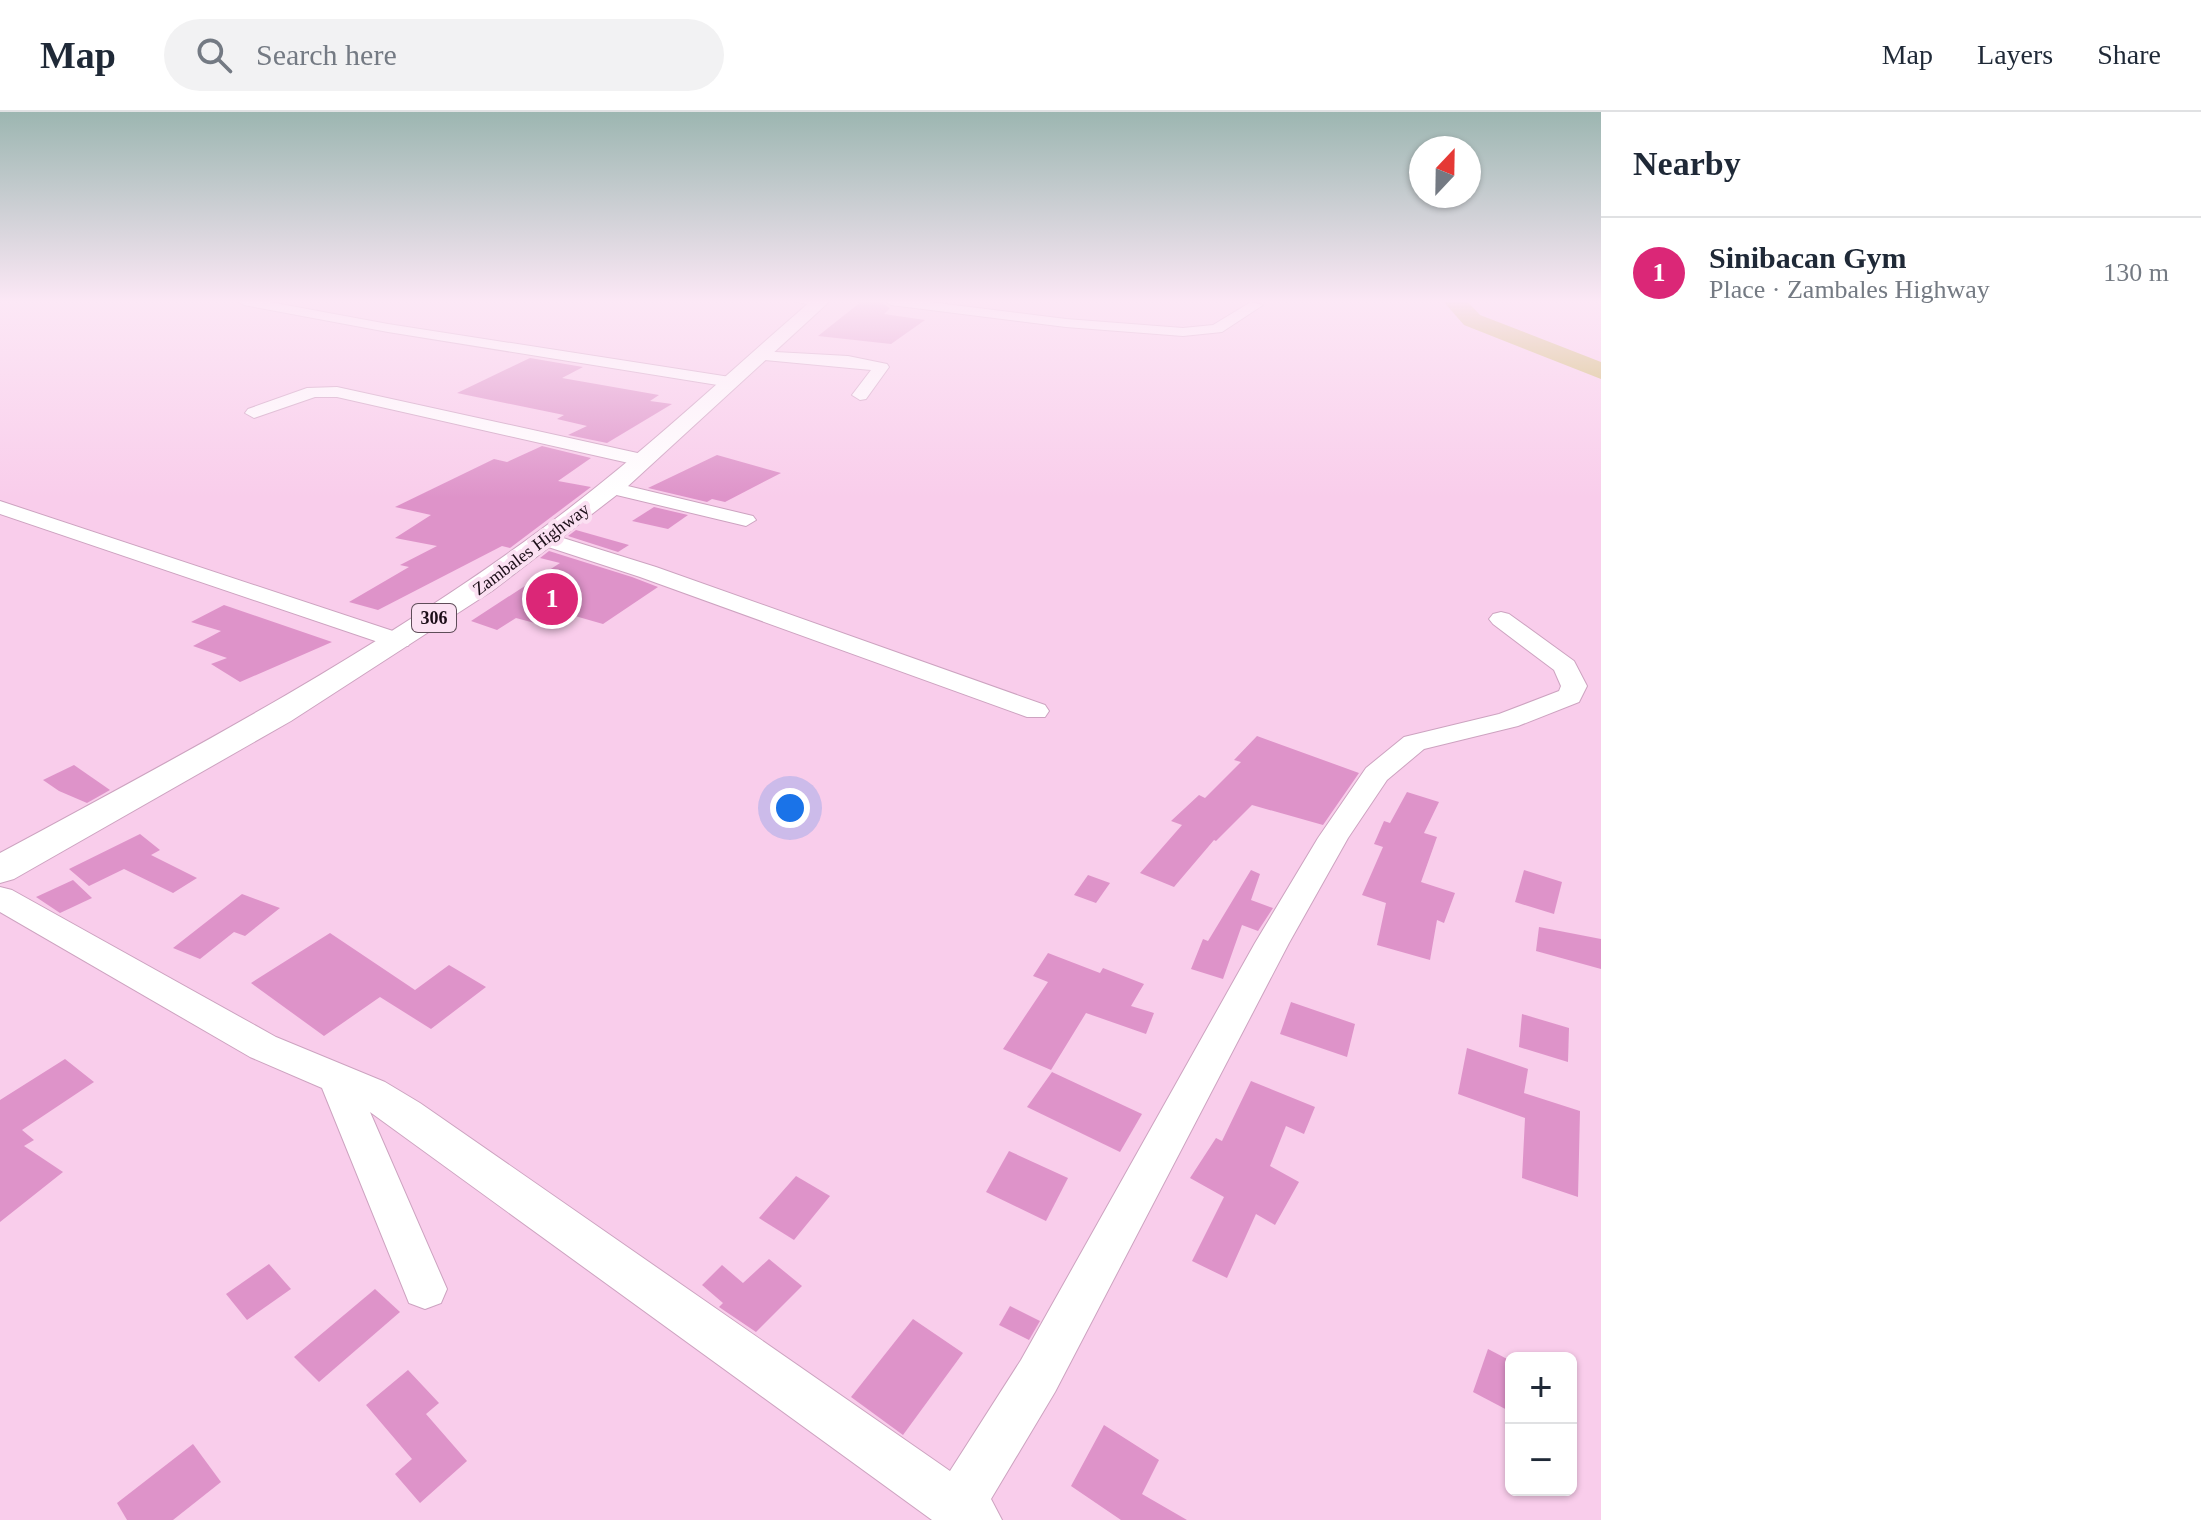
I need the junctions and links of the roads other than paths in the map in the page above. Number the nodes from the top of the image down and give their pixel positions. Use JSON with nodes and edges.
{"nodes":[{"id":1,"x":633,"y":367,"type":"edge"},
{"id":2,"x":747,"y":367,"type":"edge"},
{"id":3,"x":879,"y":367,"type":"edge"},
{"id":4,"x":730,"y":382,"type":"junction"},
{"id":5,"x":860,"y":395,"type":"dead end"},
{"id":6,"x":254,"y":413,"type":"dead end"},
{"id":7,"x":642,"y":460,"type":"junction"},
{"id":8,"x":611,"y":488,"type":"junction"},
{"id":9,"x":0,"y":507,"type":"edge"},
{"id":10,"x":746,"y":520,"type":"dead end"},
{"id":11,"x":547,"y":539,"type":"junction"},
{"id":12,"x":1501,"y":619,"type":"dead end"},
{"id":13,"x":399,"y":641,"type":"junction"},
{"id":14,"x":1036,"y":711,"type":"dead end"},
{"id":15,"x":0,"y":870,"type":"edge"},
{"id":16,"x":0,"y":898,"type":"edge"},
{"id":17,"x":337,"y":1079,"type":"junction"},
{"id":18,"x":425,"y":1289,"type":"dead end"},
{"id":19,"x":966,"y":1513,"type":"edge"}],
"edges":[{"from":1,"to":4,"type":"street"},
{"from":2,"to":4,"type":"main road","name":"Zambales Highway","number":"306"},
{"from":3,"to":5,"type":"street"},
{"from":4,"to":7,"type":"main road","name":"Zambales Highway","number":"306"},
{"from":6,"to":7,"type":"street"},
{"from":7,"to":8,"type":"main road","name":"Zambales Highway","number":"306"},
{"from":8,"to":10,"type":"street"},
{"from":8,"to":11,"type":"main road","name":"Zambales Highway","number":"306"},
{"from":9,"to":13,"type":"street"},
{"from":11,"to":13,"type":"main road","name":"Zambales Highway","number":"306"},
{"from":11,"to":14,"type":"street"},
{"from":12,"to":19,"type":"street"},
{"from":13,"to":15,"type":"main road","name":"Zambales Highway","number":"306"},
{"from":16,"to":17,"type":"street"},
{"from":17,"to":18,"type":"street"},
{"from":17,"to":19,"type":"street"}]}
